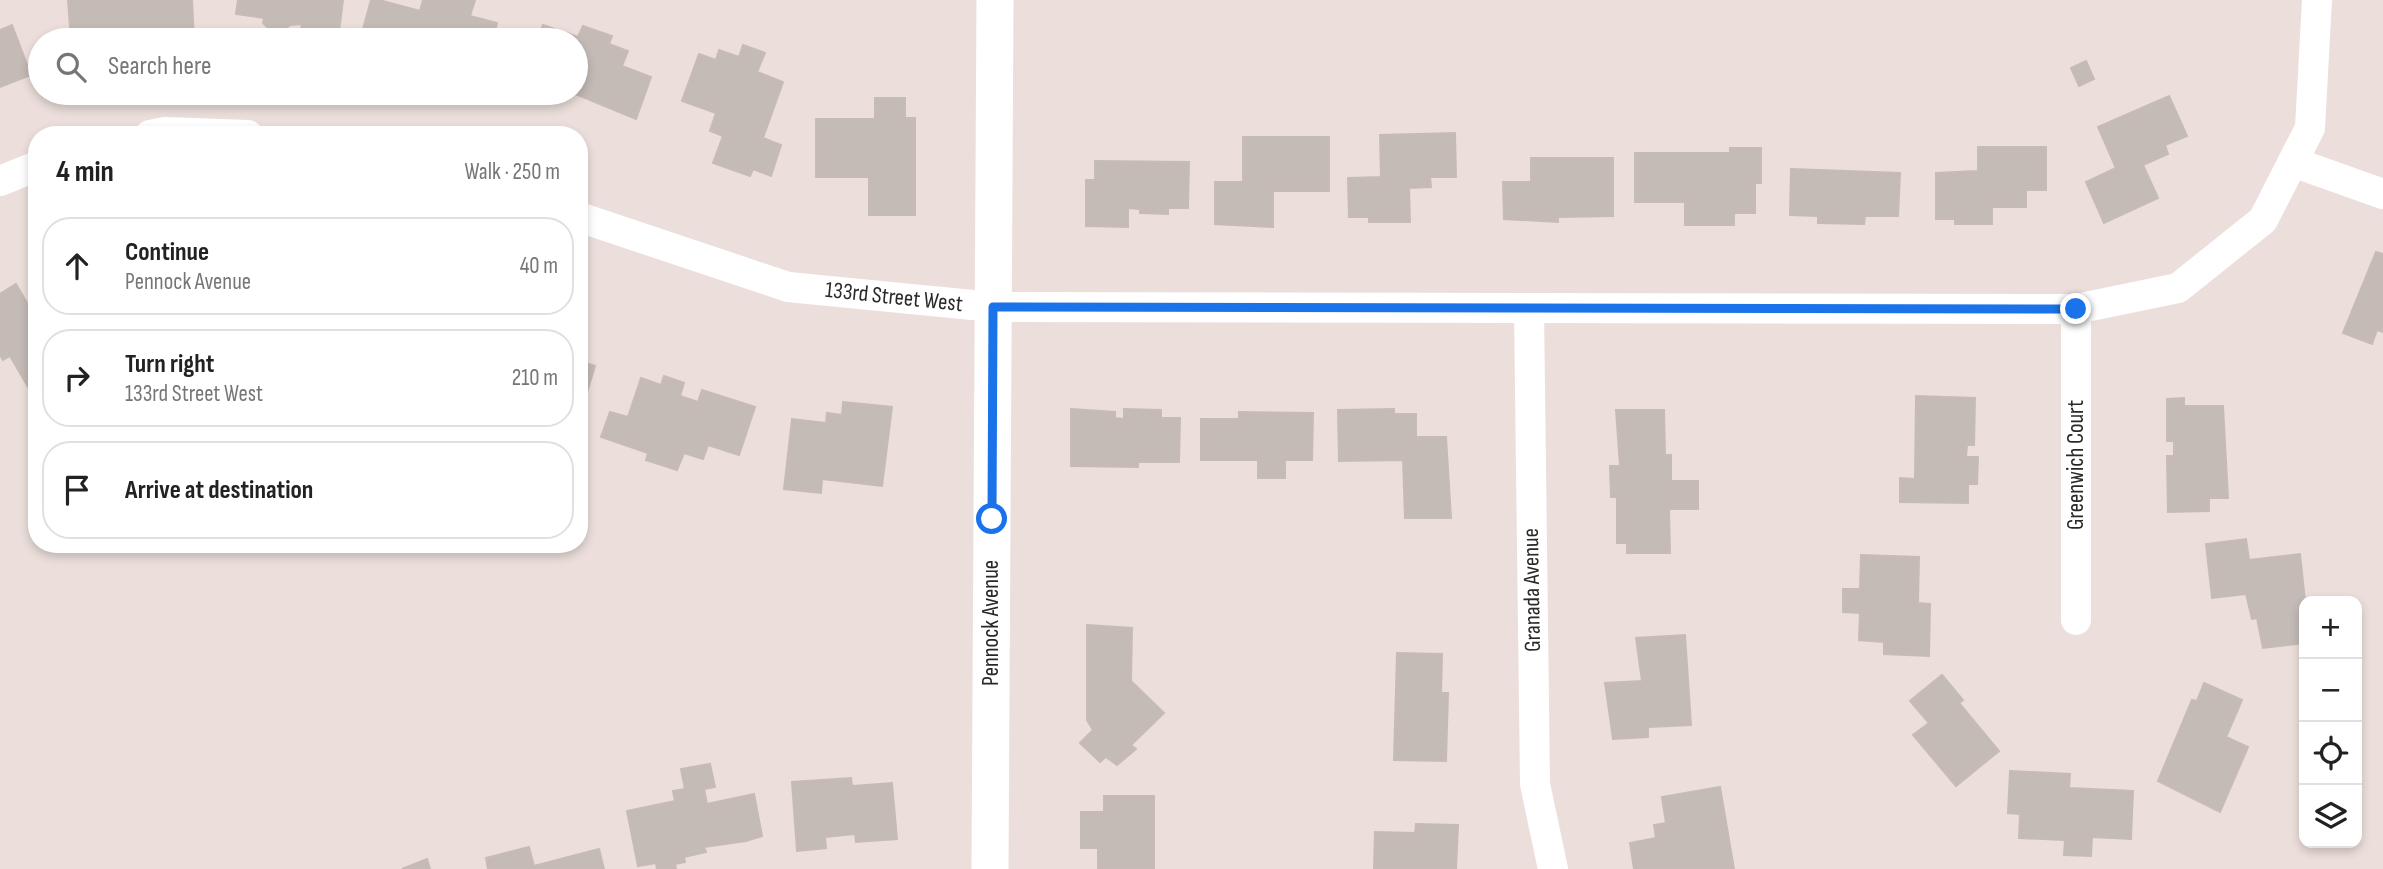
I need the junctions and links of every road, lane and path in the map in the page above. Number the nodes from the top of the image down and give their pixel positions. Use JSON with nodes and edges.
{"nodes":[{"id":1,"x":995,"y":0,"type":"edge"},
{"id":2,"x":2317,"y":0,"type":"edge"},
{"id":3,"x":2293,"y":162,"type":"junction"},
{"id":4,"x":28,"y":170,"type":"edge"},
{"id":5,"x":0,"y":181,"type":"edge"},
{"id":6,"x":2383,"y":194,"type":"edge"},
{"id":7,"x":588,"y":219,"type":"edge"},
{"id":8,"x":993,"y":307,"type":"junction"},
{"id":9,"x":1529,"y":308,"type":"junction"},
{"id":10,"x":2076,"y":309,"type":"junction"},
{"id":11,"x":2076,"y":620,"type":"dead end"},
{"id":12,"x":990,"y":869,"type":"edge"},
{"id":13,"x":1553,"y":869,"type":"edge"}],
"edges":[{"from":1,"to":8,"type":"street","name":"Pennock Avenue"},
{"from":2,"to":3,"type":"street","name":"133rd Street West"},
{"from":3,"to":6,"type":"street"},
{"from":3,"to":10,"type":"street","name":"133rd Street West"},
{"from":4,"to":5,"type":"street"},
{"from":7,"to":8,"type":"street","name":"133rd Street West"},
{"from":8,"to":9,"type":"street","name":"133rd Street West"},
{"from":8,"to":12,"type":"street","name":"Pennock Avenue"},
{"from":9,"to":10,"type":"street","name":"133rd Street West"},
{"from":9,"to":13,"type":"street","name":"Granada Avenue"},
{"from":10,"to":11,"type":"street","name":"Greenwich Court"}]}
